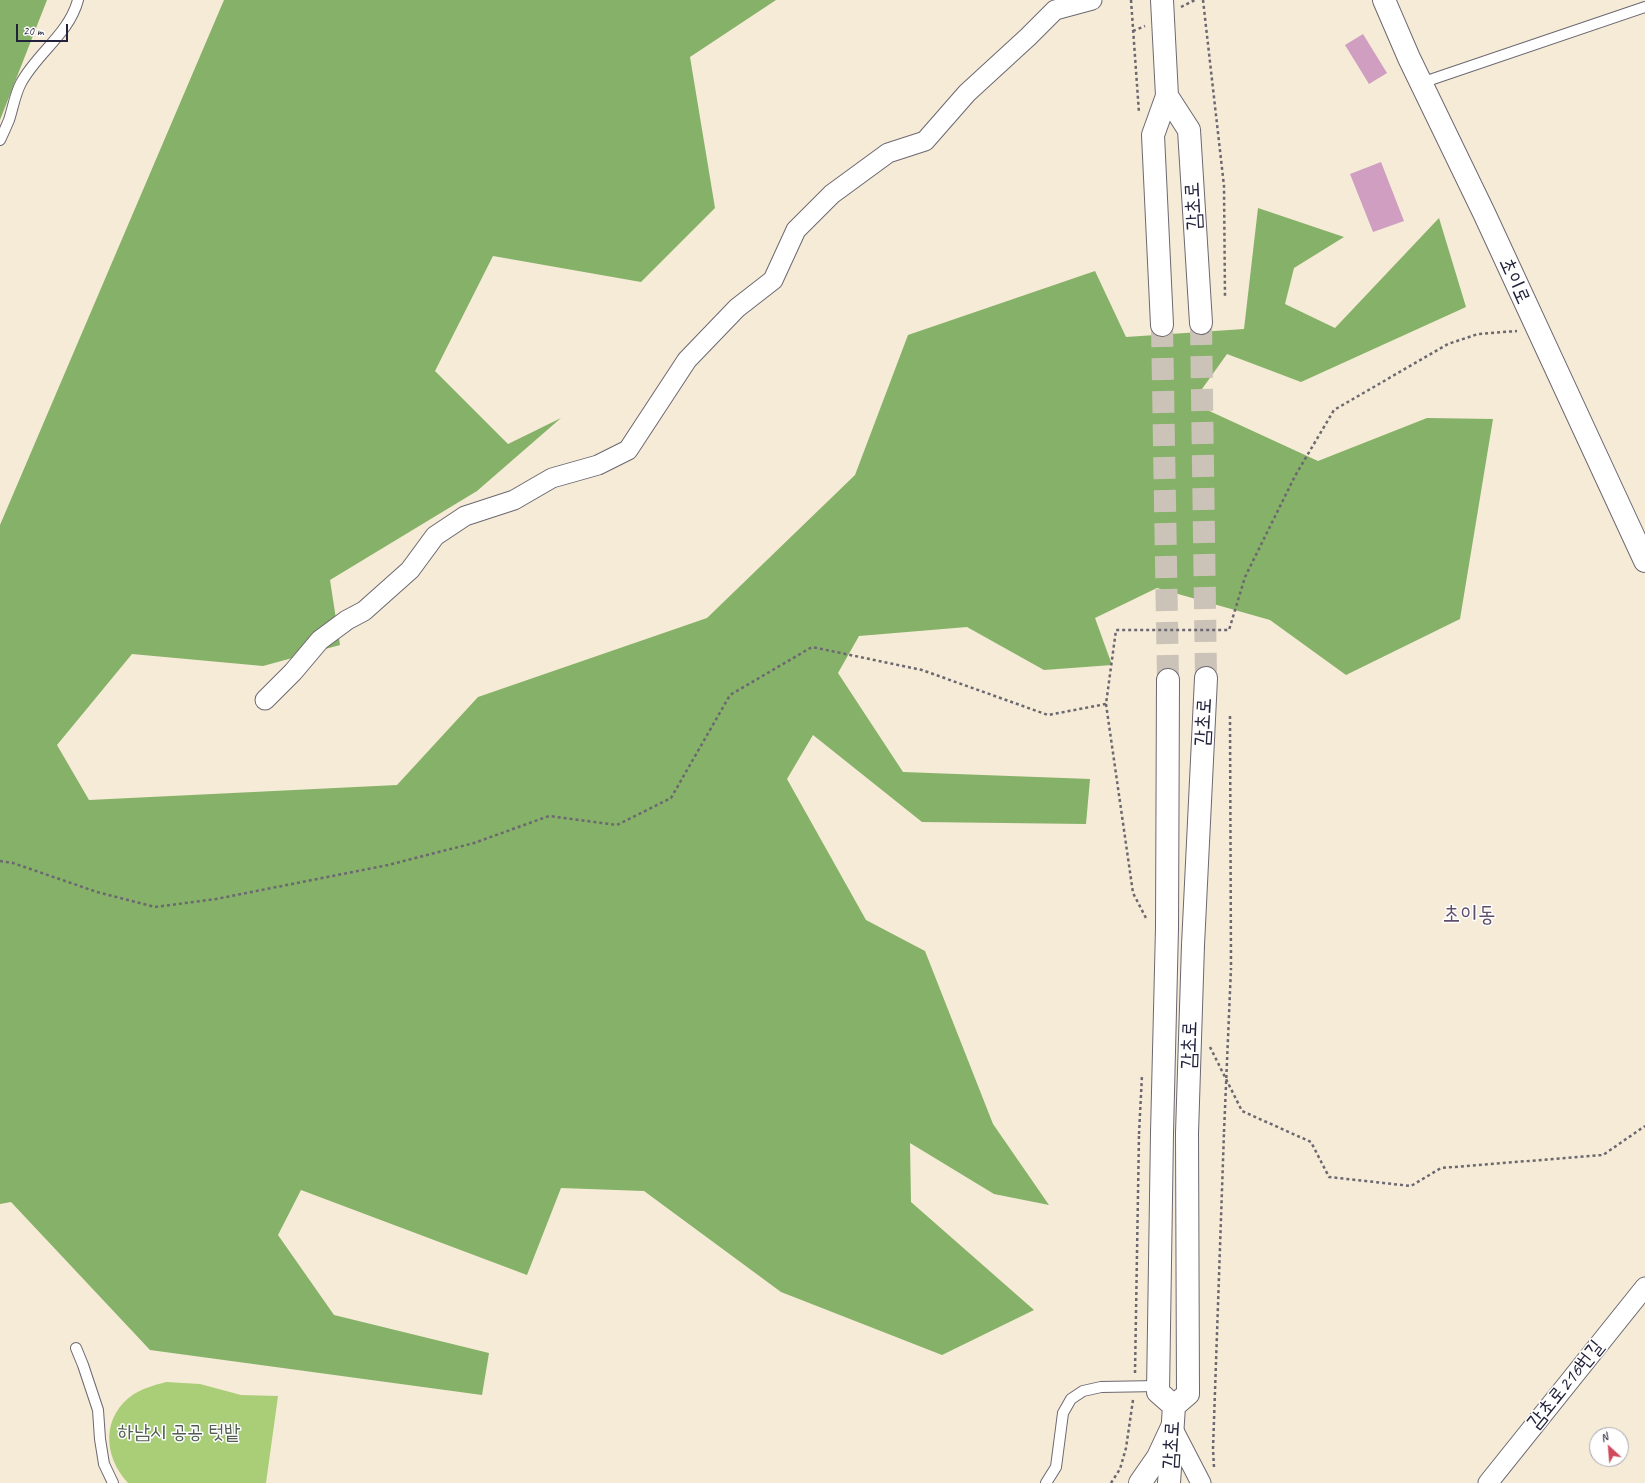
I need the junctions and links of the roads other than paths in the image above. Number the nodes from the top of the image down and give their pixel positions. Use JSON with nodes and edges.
{"nodes":[{"id":1,"x":78,"y":0,"type":"edge"},
{"id":2,"x":1092,"y":0,"type":"edge"},
{"id":3,"x":1162,"y":0,"type":"edge"},
{"id":4,"x":1384,"y":0,"type":"edge"},
{"id":5,"x":1645,"y":7,"type":"edge"},
{"id":6,"x":1421,"y":84,"type":"junction"},
{"id":7,"x":1167,"y":96,"type":"junction"},
{"id":8,"x":0,"y":140,"type":"edge"},
{"id":9,"x":1201,"y":323,"type":"tunnel mouth"},
{"id":10,"x":1162,"y":326,"type":"tunnel mouth"},
{"id":11,"x":1645,"y":561,"type":"edge"},
{"id":12,"x":1206,"y":678,"type":"tunnel mouth"},
{"id":13,"x":1168,"y":680,"type":"tunnel mouth"},
{"id":14,"x":265,"y":700,"type":"dead end"},
{"id":15,"x":1645,"y":1287,"type":"edge"},
{"id":16,"x":76,"y":1348,"type":"dead end"},
{"id":17,"x":1158,"y":1386,"type":"junction"},
{"id":18,"x":1173,"y":1417,"type":"junction"},
{"id":19,"x":1208,"y":1478,"type":"edge"},
{"id":20,"x":1493,"y":1480,"type":"edge"},
{"id":21,"x":113,"y":1483,"type":"edge"},
{"id":22,"x":1046,"y":1483,"type":"edge"},
{"id":23,"x":1140,"y":1483,"type":"edge"},
{"id":24,"x":1169,"y":1483,"type":"edge"}],
"edges":[{"from":1,"to":8,"type":"lane"},
{"from":2,"to":14,"type":"street"},
{"from":3,"to":7,"type":"main road","name":"감초로"},
{"from":4,"to":6,"type":"main road","name":"초이로"},
{"from":5,"to":6,"type":"lane"},
{"from":6,"to":11,"type":"main road","name":"초이로"},
{"from":7,"to":9,"type":"main road","name":"감초로"},
{"from":7,"to":10,"type":"main road","name":"감초로"},
{"from":12,"to":18,"type":"main road","name":"감초로","bridge":true},
{"from":13,"to":17,"type":"main road","name":"감초로","bridge":true},
{"from":15,"to":20,"type":"street","name":"감초로216번길"},
{"from":16,"to":21,"type":"lane"},
{"from":17,"to":18,"type":"main road","name":"감초로"},
{"from":17,"to":22,"type":"lane"},
{"from":18,"to":19,"type":"street"},
{"from":18,"to":23,"type":"main road"},
{"from":18,"to":24,"type":"main road","name":"감초로"}]}
